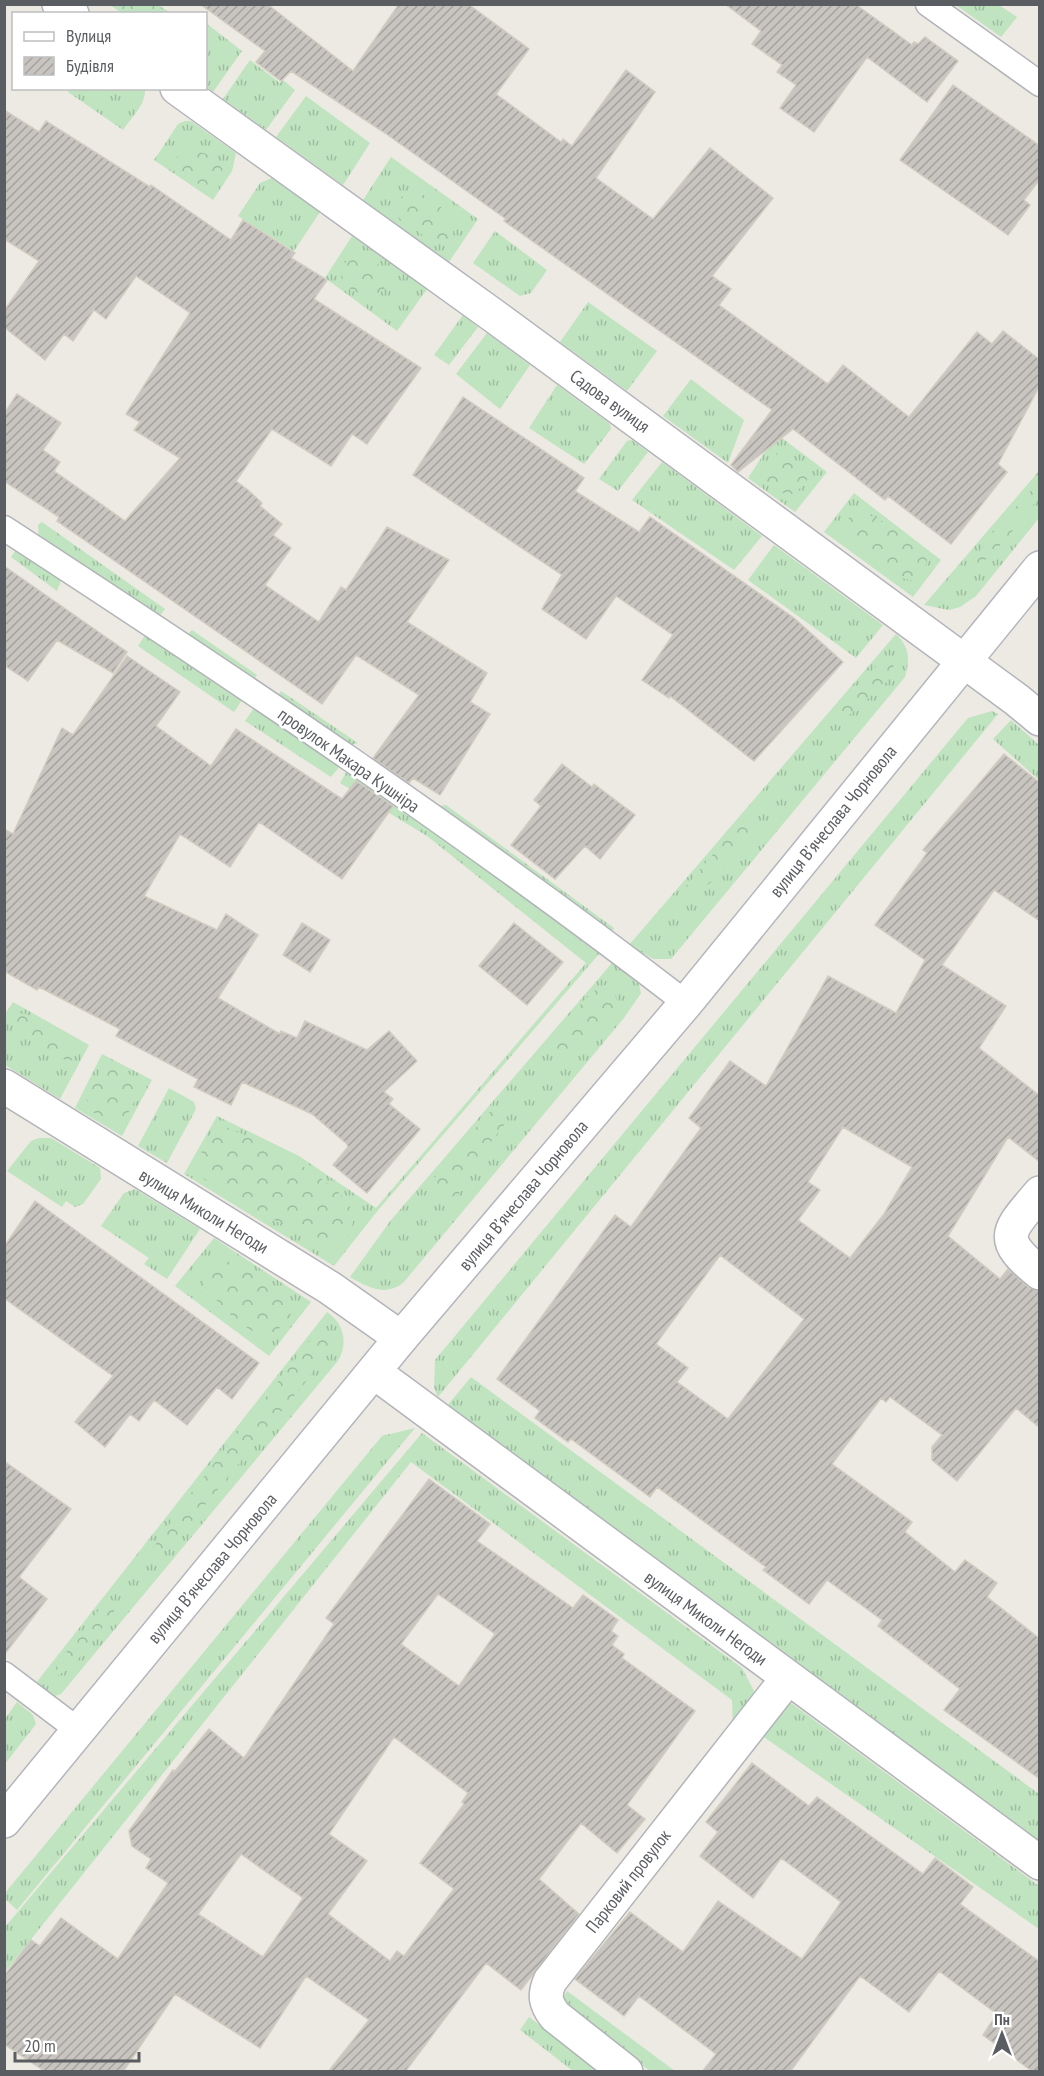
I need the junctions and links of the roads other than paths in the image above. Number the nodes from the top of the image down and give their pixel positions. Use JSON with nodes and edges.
{"nodes":[{"id":1,"x":928,"y":4,"type":"edge"},
{"id":2,"x":1040,"y":84,"type":"edge"},
{"id":3,"x":180,"y":90,"type":"edge"},
{"id":4,"x":4,"y":528,"type":"edge"},
{"id":5,"x":1040,"y":568,"type":"edge"},
{"id":6,"x":963,"y":661,"type":"junction"},
{"id":7,"x":1040,"y":719,"type":"edge"},
{"id":8,"x":686,"y":1003,"type":"junction"},
{"id":9,"x":4,"y":1086,"type":"edge"},
{"id":10,"x":1040,"y":1193,"type":"edge"},
{"id":11,"x":1040,"y":1273,"type":"edge"},
{"id":12,"x":401,"y":1338,"type":"junction"},
{"id":13,"x":374,"y":1372,"type":"junction"},
{"id":14,"x":4,"y":1674,"type":"edge"},
{"id":15,"x":787,"y":1678,"type":"junction"},
{"id":16,"x":78,"y":1730,"type":"junction"},
{"id":17,"x":4,"y":1821,"type":"edge"},
{"id":18,"x":1040,"y":1863,"type":"edge"},
{"id":19,"x":626,"y":2072,"type":"edge"}],
"edges":[{"from":1,"to":2,"type":"lane"},
{"from":3,"to":6,"type":"street","name":"Садова вулиця"},
{"from":4,"to":8,"type":"lane","name":"провулок Макара Кушніра"},
{"from":5,"to":6,"type":"street","name":"вулиця Вʼячеслава Чорновола"},
{"from":6,"to":7,"type":"street","name":"Садова вулиця"},
{"from":6,"to":8,"type":"street","name":"вулиця Вʼячеслава Чорновола"},
{"from":8,"to":12,"type":"street","name":"вулиця Вʼячеслава Чорновола"},
{"from":9,"to":12,"type":"street","name":"вулиця Миколи Негоди"},
{"from":10,"to":11,"type":"street"},
{"from":12,"to":13,"type":"street","name":"вулиця Вʼячеслава Чорновола"},
{"from":13,"to":15,"type":"street","name":"вулиця Миколи Негоди"},
{"from":13,"to":16,"type":"street","name":"вулиця Вʼячеслава Чорновола"},
{"from":14,"to":16,"type":"lane"},
{"from":15,"to":18,"type":"street","name":"вулиця Миколи Негоди"},
{"from":15,"to":19,"type":"street","name":"Парковий провулок"},
{"from":16,"to":17,"type":"street","name":"вулиця Вʼячеслава Чорновола"}]}
